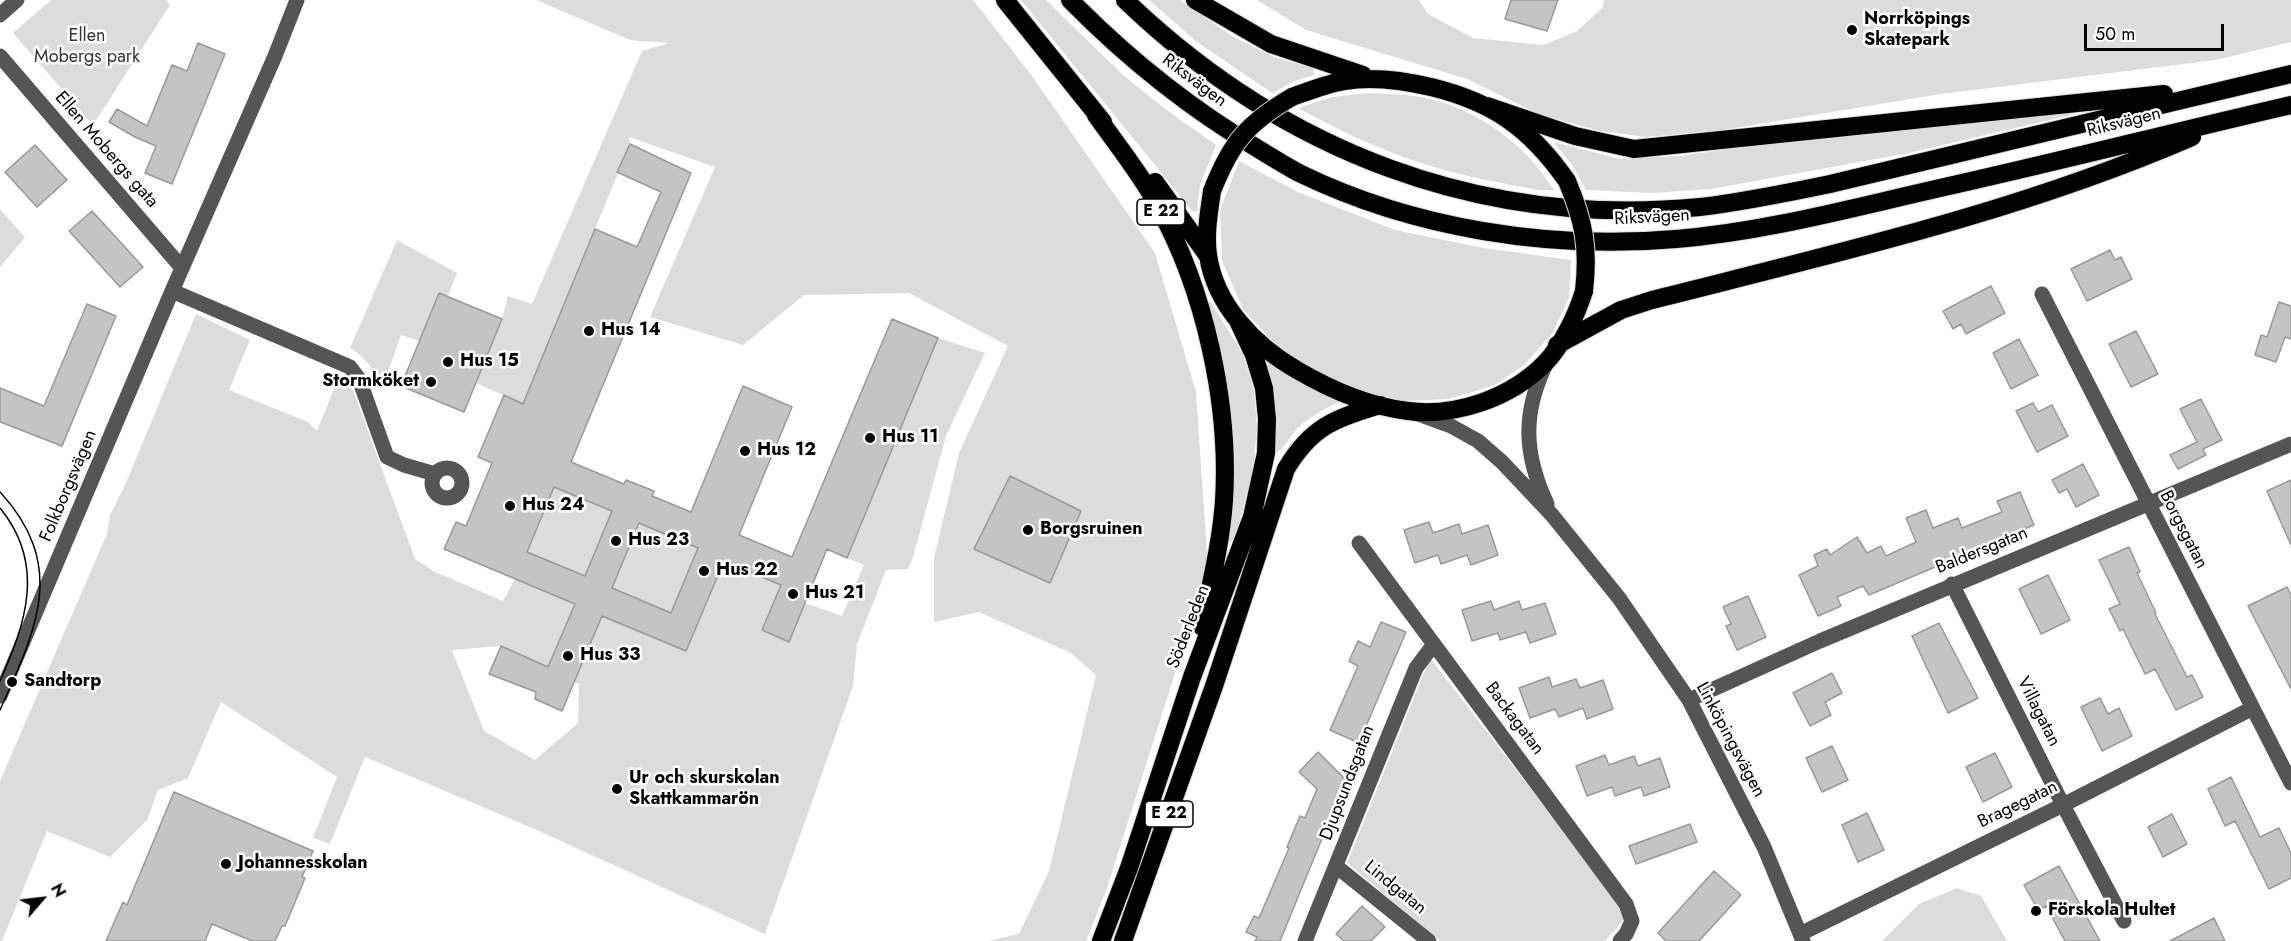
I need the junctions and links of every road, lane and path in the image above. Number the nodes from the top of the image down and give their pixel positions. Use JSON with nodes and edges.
{"nodes":[{"id":1,"x":17,"y":0,"type":"edge"},
{"id":2,"x":297,"y":0,"type":"edge"},
{"id":3,"x":1005,"y":0,"type":"edge"},
{"id":4,"x":1070,"y":0,"type":"edge"},
{"id":5,"x":1125,"y":0,"type":"edge"},
{"id":6,"x":1195,"y":0,"type":"edge"},
{"id":7,"x":0,"y":15,"type":"edge"},
{"id":8,"x":0,"y":56,"type":"edge"},
{"id":9,"x":2291,"y":74,"type":"edge"},
{"id":10,"x":1371,"y":78,"type":"junction"},
{"id":11,"x":2231,"y":87,"type":"junction"},
{"id":12,"x":2291,"y":105,"type":"edge"},
{"id":13,"x":1488,"y":106,"type":"junction"},
{"id":14,"x":1096,"y":115,"type":"junction"},
{"id":15,"x":2239,"y":117,"type":"junction"},
{"id":16,"x":1208,"y":256,"type":"junction"},
{"id":17,"x":182,"y":268,"type":"junction"},
{"id":18,"x":172,"y":291,"type":"junction"},
{"id":19,"x":2042,"y":294,"type":"dead end"},
{"id":20,"x":1239,"y":323,"type":"junction"},
{"id":21,"x":1557,"y":345,"type":"junction"},
{"id":22,"x":1547,"y":362,"type":"junction"},
{"id":23,"x":1380,"y":405,"type":"junction"},
{"id":24,"x":1409,"y":411,"type":"junction"},
{"id":25,"x":2291,"y":444,"type":"edge"},
{"id":26,"x":435,"y":474,"type":"dead end"},
{"id":27,"x":2148,"y":504,"type":"junction"},
{"id":28,"x":1552,"y":515,"type":"junction"},
{"id":29,"x":1359,"y":543,"type":"dead end"},
{"id":30,"x":1952,"y":584,"type":"junction"},
{"id":31,"x":1434,"y":644,"type":"junction"},
{"id":32,"x":1192,"y":677,"type":"junction"},
{"id":33,"x":0,"y":696,"type":"edge"},
{"id":34,"x":1689,"y":700,"type":"junction"},
{"id":35,"x":2251,"y":709,"type":"junction"},
{"id":36,"x":2291,"y":783,"type":"edge"},
{"id":37,"x":2063,"y":805,"type":"junction"},
{"id":38,"x":1336,"y":866,"type":"junction"},
{"id":39,"x":2124,"y":921,"type":"dead end"},
{"id":40,"x":1802,"y":938,"type":"edge"},
{"id":41,"x":1101,"y":941,"type":"edge"},
{"id":42,"x":1123,"y":941,"type":"edge"},
{"id":43,"x":1305,"y":941,"type":"edge"},
{"id":44,"x":1429,"y":941,"type":"edge"},
{"id":45,"x":1620,"y":941,"type":"edge"}],
"edges":[{"from":1,"to":7,"type":"street"},
{"from":2,"to":17,"type":"street","name":"Folkborgsvägen"},
{"from":3,"to":14,"type":"highway","number":"E 22"},
{"from":4,"to":15,"type":"highway","name":"Riksvägen"},
{"from":5,"to":11,"type":"highway","name":"Riksvägen"},
{"from":6,"to":10,"type":"highway","number":"E 22"},
{"from":8,"to":17,"type":"street","name":"Ellen Mobergs gata"},
{"from":9,"to":11,"type":"highway","name":"Riksvägen"},
{"from":10,"to":13,"type":"highway","number":"E 22"},
{"from":10,"to":16,"type":"highway","bridge":true},
{"from":11,"to":13,"type":"highway"},
{"from":12,"to":15,"type":"highway","name":"Riksvägen"},
{"from":13,"to":21,"type":"highway","number":"E 22","bridge":true},
{"from":14,"to":16,"type":"highway"},
{"from":14,"to":32,"type":"highway","number":"E 22"},
{"from":15,"to":21,"type":"highway"},
{"from":16,"to":20,"type":"highway"},
{"from":17,"to":18,"type":"street","name":"Folkborgsvägen"},
{"from":18,"to":26,"type":"street"},
{"from":18,"to":33,"type":"street","name":"Folkborgsvägen"},
{"from":19,"to":27,"type":"street","name":"Borgsgatan"},
{"from":20,"to":23,"type":"highway"},
{"from":20,"to":32,"type":"highway","name":"Söderleden"},
{"from":21,"to":22,"type":"highway","number":"E 22"},
{"from":22,"to":24,"type":"highway","number":"E 22"},
{"from":22,"to":28,"type":"street","name":"Linköpingsvägen"},
{"from":23,"to":24,"type":"highway","number":"E 22"},
{"from":23,"to":42,"type":"highway","number":"E 22"},
{"from":24,"to":28,"type":"street","name":"Linköpingsvägen"},
{"from":25,"to":27,"type":"street","name":"Baldersgatan"},
{"from":27,"to":30,"type":"street","name":"Baldersgatan"},
{"from":27,"to":35,"type":"street","name":"Borgsgatan"},
{"from":28,"to":34,"type":"street","name":"Linköpingsvägen"},
{"from":29,"to":31,"type":"street","name":"Backagatan"},
{"from":30,"to":34,"type":"street","name":"Baldersgatan"},
{"from":30,"to":37,"type":"street","name":"Villagatan"},
{"from":31,"to":38,"type":"street","name":"Djupsundsgatan"},
{"from":31,"to":45,"type":"street","name":"Backagatan"},
{"from":32,"to":41,"type":"highway","name":"Söderleden","number":"E 22"},
{"from":34,"to":40,"type":"street","name":"Linköpingsvägen"},
{"from":35,"to":36,"type":"street","name":"Borgsgatan"},
{"from":35,"to":37,"type":"street","name":"Bragegatan"},
{"from":37,"to":39,"type":"street","name":"Villagatan"},
{"from":37,"to":40,"type":"street","name":"Bragegatan"},
{"from":38,"to":43,"type":"street","name":"Djupsundsgatan"},
{"from":38,"to":44,"type":"street","name":"Lindgatan"}]}
